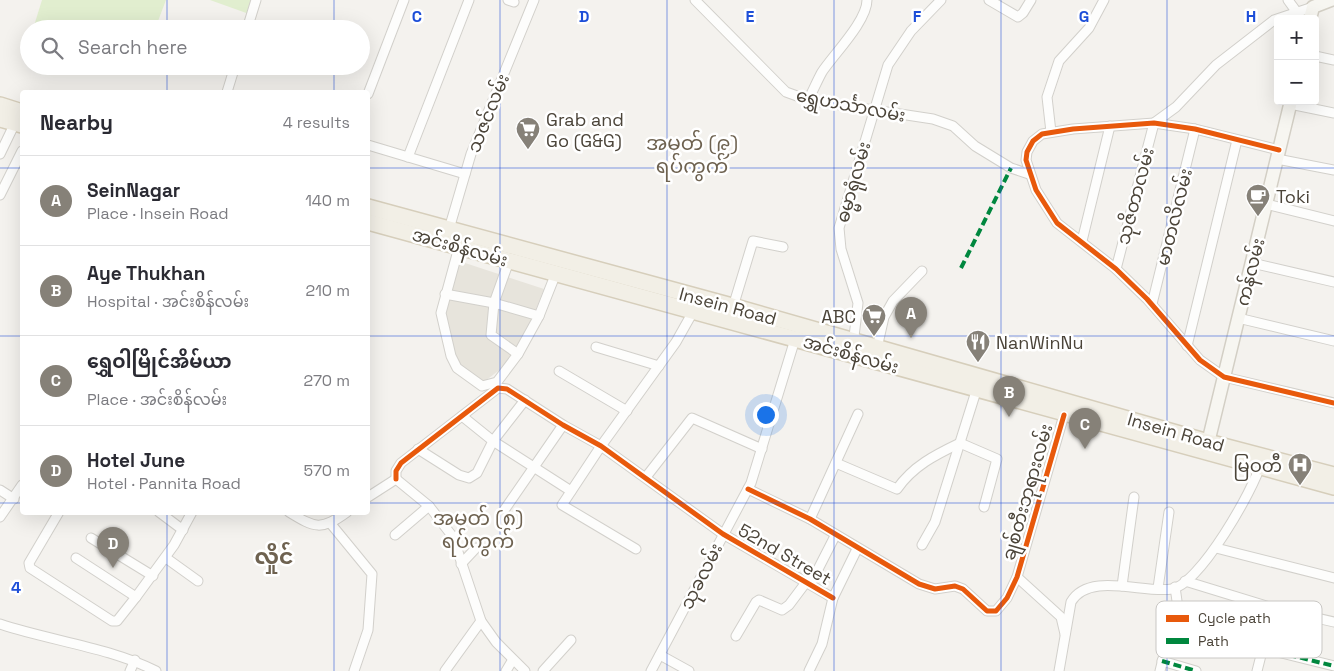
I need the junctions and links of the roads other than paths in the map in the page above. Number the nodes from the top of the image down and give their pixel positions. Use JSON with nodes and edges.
{"nodes":[{"id":1,"x":256,"y":0,"type":"edge"},
{"id":2,"x":404,"y":0,"type":"edge"},
{"id":3,"x":469,"y":0,"type":"edge"},
{"id":4,"x":534,"y":0,"type":"edge"},
{"id":5,"x":695,"y":0,"type":"edge"},
{"id":6,"x":867,"y":0,"type":"edge"},
{"id":7,"x":941,"y":0,"type":"edge"},
{"id":8,"x":989,"y":0,"type":"edge"},
{"id":9,"x":1031,"y":0,"type":"edge"},
{"id":10,"x":1288,"y":0,"type":"edge"},
{"id":11,"x":1330,"y":0,"type":"edge"},
{"id":12,"x":1101,"y":1,"type":"edge"},
{"id":13,"x":1296,"y":11,"type":"junction"},
{"id":14,"x":1311,"y":13,"type":"edge"},
{"id":15,"x":250,"y":20,"type":"edge"},
{"id":16,"x":1319,"y":57,"type":"edge"},
{"id":17,"x":1334,"y":60,"type":"edge"},
{"id":18,"x":232,"y":75,"type":"edge"},
{"id":19,"x":228,"y":90,"type":"edge"},
{"id":20,"x":370,"y":90,"type":"edge"},
{"id":21,"x":808,"y":100,"type":"junction"},
{"id":22,"x":0,"y":105,"type":"edge"},
{"id":23,"x":1290,"y":105,"type":"edge"},
{"id":24,"x":1303,"y":105,"type":"edge"},
{"id":25,"x":873,"y":112,"type":"junction"},
{"id":26,"x":1334,"y":113,"type":"edge"},
{"id":27,"x":0,"y":120,"type":"edge"},
{"id":28,"x":20,"y":120,"type":"edge"},
{"id":29,"x":1154,"y":123,"type":"junction"},
{"id":30,"x":1110,"y":126,"type":"junction"},
{"id":31,"x":1195,"y":129,"type":"junction"},
{"id":32,"x":1051,"y":132,"type":"junction"},
{"id":33,"x":1237,"y":140,"type":"junction"},
{"id":34,"x":370,"y":146,"type":"edge"},
{"id":35,"x":0,"y":154,"type":"edge"},
{"id":36,"x":20,"y":155,"type":"edge"},
{"id":37,"x":1278,"y":155,"type":"junction"},
{"id":38,"x":408,"y":157,"type":"junction"},
{"id":39,"x":1334,"y":170,"type":"edge"},
{"id":40,"x":465,"y":174,"type":"junction"},
{"id":41,"x":1029,"y":174,"type":"junction"},
{"id":42,"x":0,"y":196,"type":"edge"},
{"id":43,"x":1266,"y":204,"type":"junction"},
{"id":44,"x":370,"y":208,"type":"edge"},
{"id":45,"x":1334,"y":220,"type":"edge"},
{"id":46,"x":370,"y":222,"type":"edge"},
{"id":47,"x":446,"y":236,"type":"junction"},
{"id":48,"x":1082,"y":241,"type":"junction"},
{"id":49,"x":783,"y":247,"type":"dead end"},
{"id":50,"x":459,"y":248,"type":"junction"},
{"id":51,"x":509,"y":261,"type":"junction"},
{"id":52,"x":1252,"y":263,"type":"junction"},
{"id":53,"x":1116,"y":270,"type":"junction"},
{"id":54,"x":922,"y":271,"type":"dead end"},
{"id":55,"x":556,"y":273,"type":"junction"},
{"id":56,"x":1334,"y":282,"type":"edge"},
{"id":57,"x":445,"y":294,"type":"junction"},
{"id":58,"x":494,"y":302,"type":"junction"},
{"id":59,"x":1152,"y":304,"type":"junction"},
{"id":60,"x":694,"y":310,"type":"junction"},
{"id":61,"x":730,"y":313,"type":"junction"},
{"id":62,"x":539,"y":316,"type":"junction"},
{"id":63,"x":1238,"y":318,"type":"junction"},
{"id":64,"x":797,"y":332,"type":"junction"},
{"id":65,"x":1334,"y":341,"type":"edge"},
{"id":66,"x":1187,"y":346,"type":"junction"},
{"id":67,"x":596,"y":347,"type":"dead end"},
{"id":68,"x":853,"y":348,"type":"junction"},
{"id":69,"x":877,"y":348,"type":"junction"},
{"id":70,"x":518,"y":354,"type":"junction"},
{"id":71,"x":659,"y":366,"type":"junction"},
{"id":72,"x":559,"y":371,"type":"dead end"},
{"id":73,"x":1224,"y":377,"type":"junction"},
{"id":74,"x":978,"y":384,"type":"junction"},
{"id":75,"x":525,"y":400,"type":"junction"},
{"id":76,"x":1334,"y":403,"type":"edge"},
{"id":77,"x":627,"y":412,"type":"junction"},
{"id":78,"x":858,"y":414,"type":"dead end"},
{"id":79,"x":1064,"y":415,"type":"junction"},
{"id":80,"x":462,"y":416,"type":"junction"},
{"id":81,"x":562,"y":425,"type":"junction"},
{"id":82,"x":493,"y":441,"type":"junction"},
{"id":83,"x":960,"y":443,"type":"junction"},
{"id":84,"x":601,"y":446,"type":"junction"},
{"id":85,"x":1207,"y":448,"type":"junction"},
{"id":86,"x":418,"y":449,"type":"junction"},
{"id":87,"x":762,"y":449,"type":"junction"},
{"id":88,"x":836,"y":462,"type":"junction"},
{"id":89,"x":1261,"y":462,"type":"junction"},
{"id":90,"x":535,"y":466,"type":"junction"},
{"id":91,"x":1327,"y":473,"type":"edge"},
{"id":92,"x":646,"y":477,"type":"junction"},
{"id":93,"x":396,"y":478,"type":"junction"},
{"id":94,"x":1334,"y":487,"type":"edge"},
{"id":95,"x":20,"y":488,"type":"edge"},
{"id":96,"x":748,"y":489,"type":"junction"},
{"id":97,"x":0,"y":490,"type":"edge"},
{"id":98,"x":571,"y":491,"type":"junction"},
{"id":99,"x":370,"y":496,"type":"edge"},
{"id":100,"x":1134,"y":496,"type":"dead end"},
{"id":101,"x":14,"y":499,"type":"junction"},
{"id":102,"x":429,"y":506,"type":"junction"},
{"id":103,"x":984,"y":507,"type":"dead end"},
{"id":104,"x":505,"y":509,"type":"dead end"},
{"id":105,"x":1169,"y":512,"type":"dead end"},
{"id":106,"x":57,"y":515,"type":"edge"},
{"id":107,"x":163,"y":515,"type":"edge"},
{"id":108,"x":190,"y":515,"type":"edge"},
{"id":109,"x":295,"y":515,"type":"edge"},
{"id":110,"x":343,"y":515,"type":"edge"},
{"id":111,"x":0,"y":517,"type":"edge"},
{"id":112,"x":810,"y":519,"type":"junction"},
{"id":113,"x":331,"y":524,"type":"junction"},
{"id":114,"x":183,"y":530,"type":"junction"},
{"id":115,"x":723,"y":534,"type":"junction"},
{"id":116,"x":395,"y":535,"type":"dead end"},
{"id":117,"x":835,"y":536,"type":"junction"},
{"id":118,"x":92,"y":538,"type":"dead end"},
{"id":119,"x":922,"y":545,"type":"dead end"},
{"id":120,"x":476,"y":548,"type":"dead end"},
{"id":121,"x":1216,"y":548,"type":"junction"},
{"id":122,"x":636,"y":549,"type":"dead end"},
{"id":123,"x":857,"y":549,"type":"junction"},
{"id":124,"x":76,"y":558,"type":"dead end"},
{"id":125,"x":166,"y":558,"type":"junction"},
{"id":126,"x":461,"y":564,"type":"junction"},
{"id":127,"x":153,"y":576,"type":"junction"},
{"id":128,"x":1017,"y":576,"type":"junction"},
{"id":129,"x":1334,"y":578,"type":"edge"},
{"id":130,"x":198,"y":581,"type":"dead end"},
{"id":131,"x":1185,"y":581,"type":"junction"},
{"id":132,"x":809,"y":582,"type":"junction"},
{"id":133,"x":1122,"y":586,"type":"junction"},
{"id":134,"x":1158,"y":588,"type":"junction"},
{"id":135,"x":1175,"y":588,"type":"junction"},
{"id":136,"x":136,"y":597,"type":"junction"},
{"id":137,"x":833,"y":598,"type":"junction"},
{"id":138,"x":1177,"y":601,"type":"edge"},
{"id":139,"x":1251,"y":601,"type":"edge"},
{"id":140,"x":481,"y":621,"type":"junction"},
{"id":141,"x":0,"y":624,"type":"edge"},
{"id":142,"x":736,"y":636,"type":"dead end"},
{"id":143,"x":1066,"y":638,"type":"junction"},
{"id":144,"x":571,"y":640,"type":"dead end"},
{"id":145,"x":660,"y":655,"type":"junction"},
{"id":146,"x":1163,"y":658,"type":"edge"},
{"id":147,"x":1261,"y":658,"type":"edge"},
{"id":148,"x":1301,"y":658,"type":"edge"},
{"id":149,"x":135,"y":660,"type":"junction"},
{"id":150,"x":512,"y":661,"type":"junction"},
{"id":151,"x":1162,"y":661,"type":"junction"},
{"id":152,"x":1334,"y":666,"type":"edge"},
{"id":153,"x":521,"y":670,"type":"edge"},
{"id":154,"x":130,"y":671,"type":"edge"},
{"id":155,"x":156,"y":671,"type":"edge"},
{"id":156,"x":354,"y":671,"type":"edge"},
{"id":157,"x":445,"y":671,"type":"edge"},
{"id":158,"x":506,"y":671,"type":"edge"},
{"id":159,"x":542,"y":671,"type":"edge"},
{"id":160,"x":651,"y":671,"type":"edge"},
{"id":161,"x":689,"y":671,"type":"edge"},
{"id":162,"x":809,"y":671,"type":"edge"},
{"id":163,"x":1059,"y":671,"type":"edge"},
{"id":164,"x":1160,"y":671,"type":"edge"},
{"id":165,"x":1196,"y":671,"type":"edge"},
{"id":166,"x":1257,"y":671,"type":"edge"}],
"edges":[{"from":1,"to":15,"type":"street"},
{"from":2,"to":20,"type":"street"},
{"from":3,"to":38,"type":"street"},
{"from":4,"to":40,"type":"street","name":"သဇင်လမ်း"},
{"from":5,"to":21,"type":"street","name":"ရွှေဟင်္သာလမ်း"},
{"from":6,"to":21,"type":"street"},
{"from":7,"to":25,"type":"street","name":"ဓမ္မာရုံလမ်း"},
{"from":8,"to":9,"type":"street"},
{"from":10,"to":13,"type":"street"},
{"from":11,"to":14,"type":"main road"},
{"from":12,"to":32,"type":"street"},
{"from":13,"to":14,"type":"street"},
{"from":13,"to":29,"type":"street"},
{"from":16,"to":17,"type":"street"},
{"from":18,"to":19,"type":"street"},
{"from":21,"to":25,"type":"street","name":"ရွှေဟင်္သာလမ်း"},
{"from":22,"to":28,"type":"main road"},
{"from":23,"to":37,"type":"main road","name":"ကန်လမ်း"},
{"from":24,"to":26,"type":"street"},
{"from":25,"to":41,"type":"street","name":"ရွှေဟင်္သာလမ်း"},
{"from":25,"to":68,"type":"street","name":"ဓမ္မာရုံလမ်း"},
{"from":27,"to":28,"type":"main road"},
{"from":28,"to":35,"type":"street"},
{"from":29,"to":30,"type":"street"},
{"from":29,"to":31,"type":"street"},
{"from":29,"to":53,"type":"street","name":"သုဇိတာလမ်း"},
{"from":30,"to":32,"type":"street"},
{"from":30,"to":48,"type":"street"},
{"from":31,"to":33,"type":"street"},
{"from":31,"to":59,"type":"street","name":"မာတလိလမ်း"},
{"from":32,"to":41,"type":"street"},
{"from":33,"to":37,"type":"street"},
{"from":33,"to":66,"type":"street"},
{"from":34,"to":38,"type":"street"},
{"from":36,"to":42,"type":"street"},
{"from":37,"to":39,"type":"street"},
{"from":37,"to":43,"type":"main road","name":"ကန်လမ်း"},
{"from":38,"to":40,"type":"street"},
{"from":40,"to":47,"type":"street","name":"သဇင်လမ်း"},
{"from":41,"to":48,"type":"street"},
{"from":43,"to":45,"type":"street"},
{"from":43,"to":52,"type":"main road","name":"ကန်လမ်း"},
{"from":44,"to":47,"type":"main road","name":"Insein Road"},
{"from":46,"to":47,"type":"main road","name":"အင်းစိန်လမ်း"},
{"from":47,"to":50,"type":"main road","name":"အင်းစိန်လမ်း"},
{"from":47,"to":61,"type":"main road","name":"Insein Road"},
{"from":48,"to":53,"type":"street"},
{"from":49,"to":61,"type":"street"},
{"from":50,"to":51,"type":"main road","name":"အင်းစိန်လမ်း"},
{"from":50,"to":57,"type":"street"},
{"from":51,"to":55,"type":"main road","name":"အင်းစိန်လမ်း"},
{"from":51,"to":58,"type":"street"},
{"from":52,"to":56,"type":"street"},
{"from":52,"to":63,"type":"main road","name":"ကန်လမ်း"},
{"from":53,"to":59,"type":"street"},
{"from":54,"to":69,"type":"street"},
{"from":55,"to":60,"type":"main road","name":"အင်းစိန်လမ်း"},
{"from":55,"to":62,"type":"street"},
{"from":57,"to":58,"type":"street"},
{"from":57,"to":70,"type":"street"},
{"from":58,"to":62,"type":"street"},
{"from":58,"to":70,"type":"street"},
{"from":59,"to":66,"type":"street"},
{"from":60,"to":61,"type":"main road","name":"အင်းစိန်လမ်း"},
{"from":60,"to":71,"type":"street"},
{"from":61,"to":64,"type":"main road","name":"အင်းစိန်လမ်း"},
{"from":62,"to":70,"type":"street"},
{"from":63,"to":65,"type":"street"},
{"from":63,"to":73,"type":"main road","name":"ကန်လမ်း"},
{"from":64,"to":68,"type":"main road","name":"အင်းစိန်လမ်း"},
{"from":64,"to":87,"type":"street","name":"သုခလမ်း"},
{"from":66,"to":73,"type":"street"},
{"from":67,"to":71,"type":"street"},
{"from":68,"to":69,"type":"main road","name":"Insein Road"},
{"from":68,"to":74,"type":"main road","name":"အင်းစိန်လမ်း"},
{"from":69,"to":74,"type":"main road","name":"Insein Road"},
{"from":71,"to":77,"type":"street"},
{"from":72,"to":77,"type":"street"},
{"from":73,"to":76,"type":"street"},
{"from":73,"to":85,"type":"main road","name":"ကန်လမ်း"},
{"from":74,"to":79,"type":"main road","name":"အင်းစိန်လမ်း"},
{"from":74,"to":83,"type":"street"},
{"from":74,"to":85,"type":"main road","name":"Insein Road"},
{"from":75,"to":80,"type":"street","name":"52nd Street"},
{"from":75,"to":81,"type":"street","name":"52nd Street"},
{"from":75,"to":82,"type":"street"},
{"from":77,"to":84,"type":"street"},
{"from":78,"to":88,"type":"street"},
{"from":79,"to":85,"type":"main road","name":"အင်းစိန်လမ်း"},
{"from":79,"to":128,"type":"street","name":"ချစ်တီးဘုရားလမ်း"},
{"from":80,"to":82,"type":"street"},
{"from":80,"to":86,"type":"street"},
{"from":81,"to":84,"type":"street","name":"52nd Street"},
{"from":81,"to":90,"type":"street"},
{"from":82,"to":86,"type":"street"},
{"from":82,"to":90,"type":"street"},
{"from":83,"to":88,"type":"street"},
{"from":83,"to":103,"type":"street"},
{"from":83,"to":119,"type":"street"},
{"from":84,"to":92,"type":"street","name":"52nd Street"},
{"from":84,"to":98,"type":"street"},
{"from":85,"to":89,"type":"main road","name":"Insein Road"},
{"from":86,"to":93,"type":"street"},
{"from":87,"to":92,"type":"street"},
{"from":87,"to":96,"type":"street","name":"သုခလမ်း"},
{"from":88,"to":112,"type":"street"},
{"from":89,"to":91,"type":"main road","name":"Insein Road"},
{"from":89,"to":94,"type":"main road"},
{"from":89,"to":121,"type":"street"},
{"from":90,"to":98,"type":"street"},
{"from":90,"to":104,"type":"street"},
{"from":92,"to":115,"type":"street","name":"52nd Street"},
{"from":93,"to":99,"type":"street"},
{"from":93,"to":102,"type":"street"},
{"from":95,"to":101,"type":"street"},
{"from":96,"to":112,"type":"street"},
{"from":96,"to":115,"type":"street","name":"သုခလမ်း"},
{"from":97,"to":101,"type":"street"},
{"from":98,"to":122,"type":"street"},
{"from":100,"to":133,"type":"street"},
{"from":101,"to":111,"type":"street"},
{"from":102,"to":116,"type":"street"},
{"from":102,"to":126,"type":"street"},
{"from":105,"to":134,"type":"street"},
{"from":106,"to":136,"type":"street"},
{"from":107,"to":114,"type":"street"},
{"from":108,"to":114,"type":"street"},
{"from":109,"to":113,"type":"street"},
{"from":110,"to":113,"type":"street"},
{"from":112,"to":117,"type":"street"},
{"from":113,"to":156,"type":"street"},
{"from":114,"to":125,"type":"street"},
{"from":115,"to":132,"type":"street","name":"52nd Street"},
{"from":115,"to":145,"type":"street","name":"သုခလမ်း"},
{"from":117,"to":123,"type":"street"},
{"from":117,"to":132,"type":"street"},
{"from":118,"to":127,"type":"street"},
{"from":120,"to":126,"type":"street"},
{"from":121,"to":129,"type":"street"},
{"from":121,"to":131,"type":"street"},
{"from":123,"to":128,"type":"street"},
{"from":123,"to":137,"type":"street"},
{"from":124,"to":136,"type":"street"},
{"from":125,"to":127,"type":"street"},
{"from":125,"to":130,"type":"street"},
{"from":126,"to":140,"type":"street"},
{"from":127,"to":136,"type":"street"},
{"from":128,"to":143,"type":"street","name":"ချစ်တီးဘုရားလမ်း"},
{"from":131,"to":135,"type":"street"},
{"from":131,"to":139,"type":"street"},
{"from":132,"to":137,"type":"street","name":"52nd Street"},
{"from":132,"to":142,"type":"street"},
{"from":133,"to":134,"type":"street"},
{"from":133,"to":143,"type":"street"},
{"from":134,"to":135,"type":"street"},
{"from":135,"to":138,"type":"street"},
{"from":137,"to":162,"type":"street"},
{"from":140,"to":150,"type":"street"},
{"from":140,"to":157,"type":"street"},
{"from":141,"to":149,"type":"street"},
{"from":143,"to":163,"type":"street"},
{"from":144,"to":159,"type":"street"},
{"from":145,"to":160,"type":"street","name":"သုခလမ်း"},
{"from":145,"to":161,"type":"street"},
{"from":146,"to":151,"type":"street"},
{"from":147,"to":166,"type":"street"},
{"from":148,"to":152,"type":"street"},
{"from":149,"to":154,"type":"street"},
{"from":149,"to":155,"type":"street"},
{"from":150,"to":153,"type":"street"},
{"from":150,"to":158,"type":"street"},
{"from":151,"to":164,"type":"street"},
{"from":151,"to":165,"type":"street"}]}
